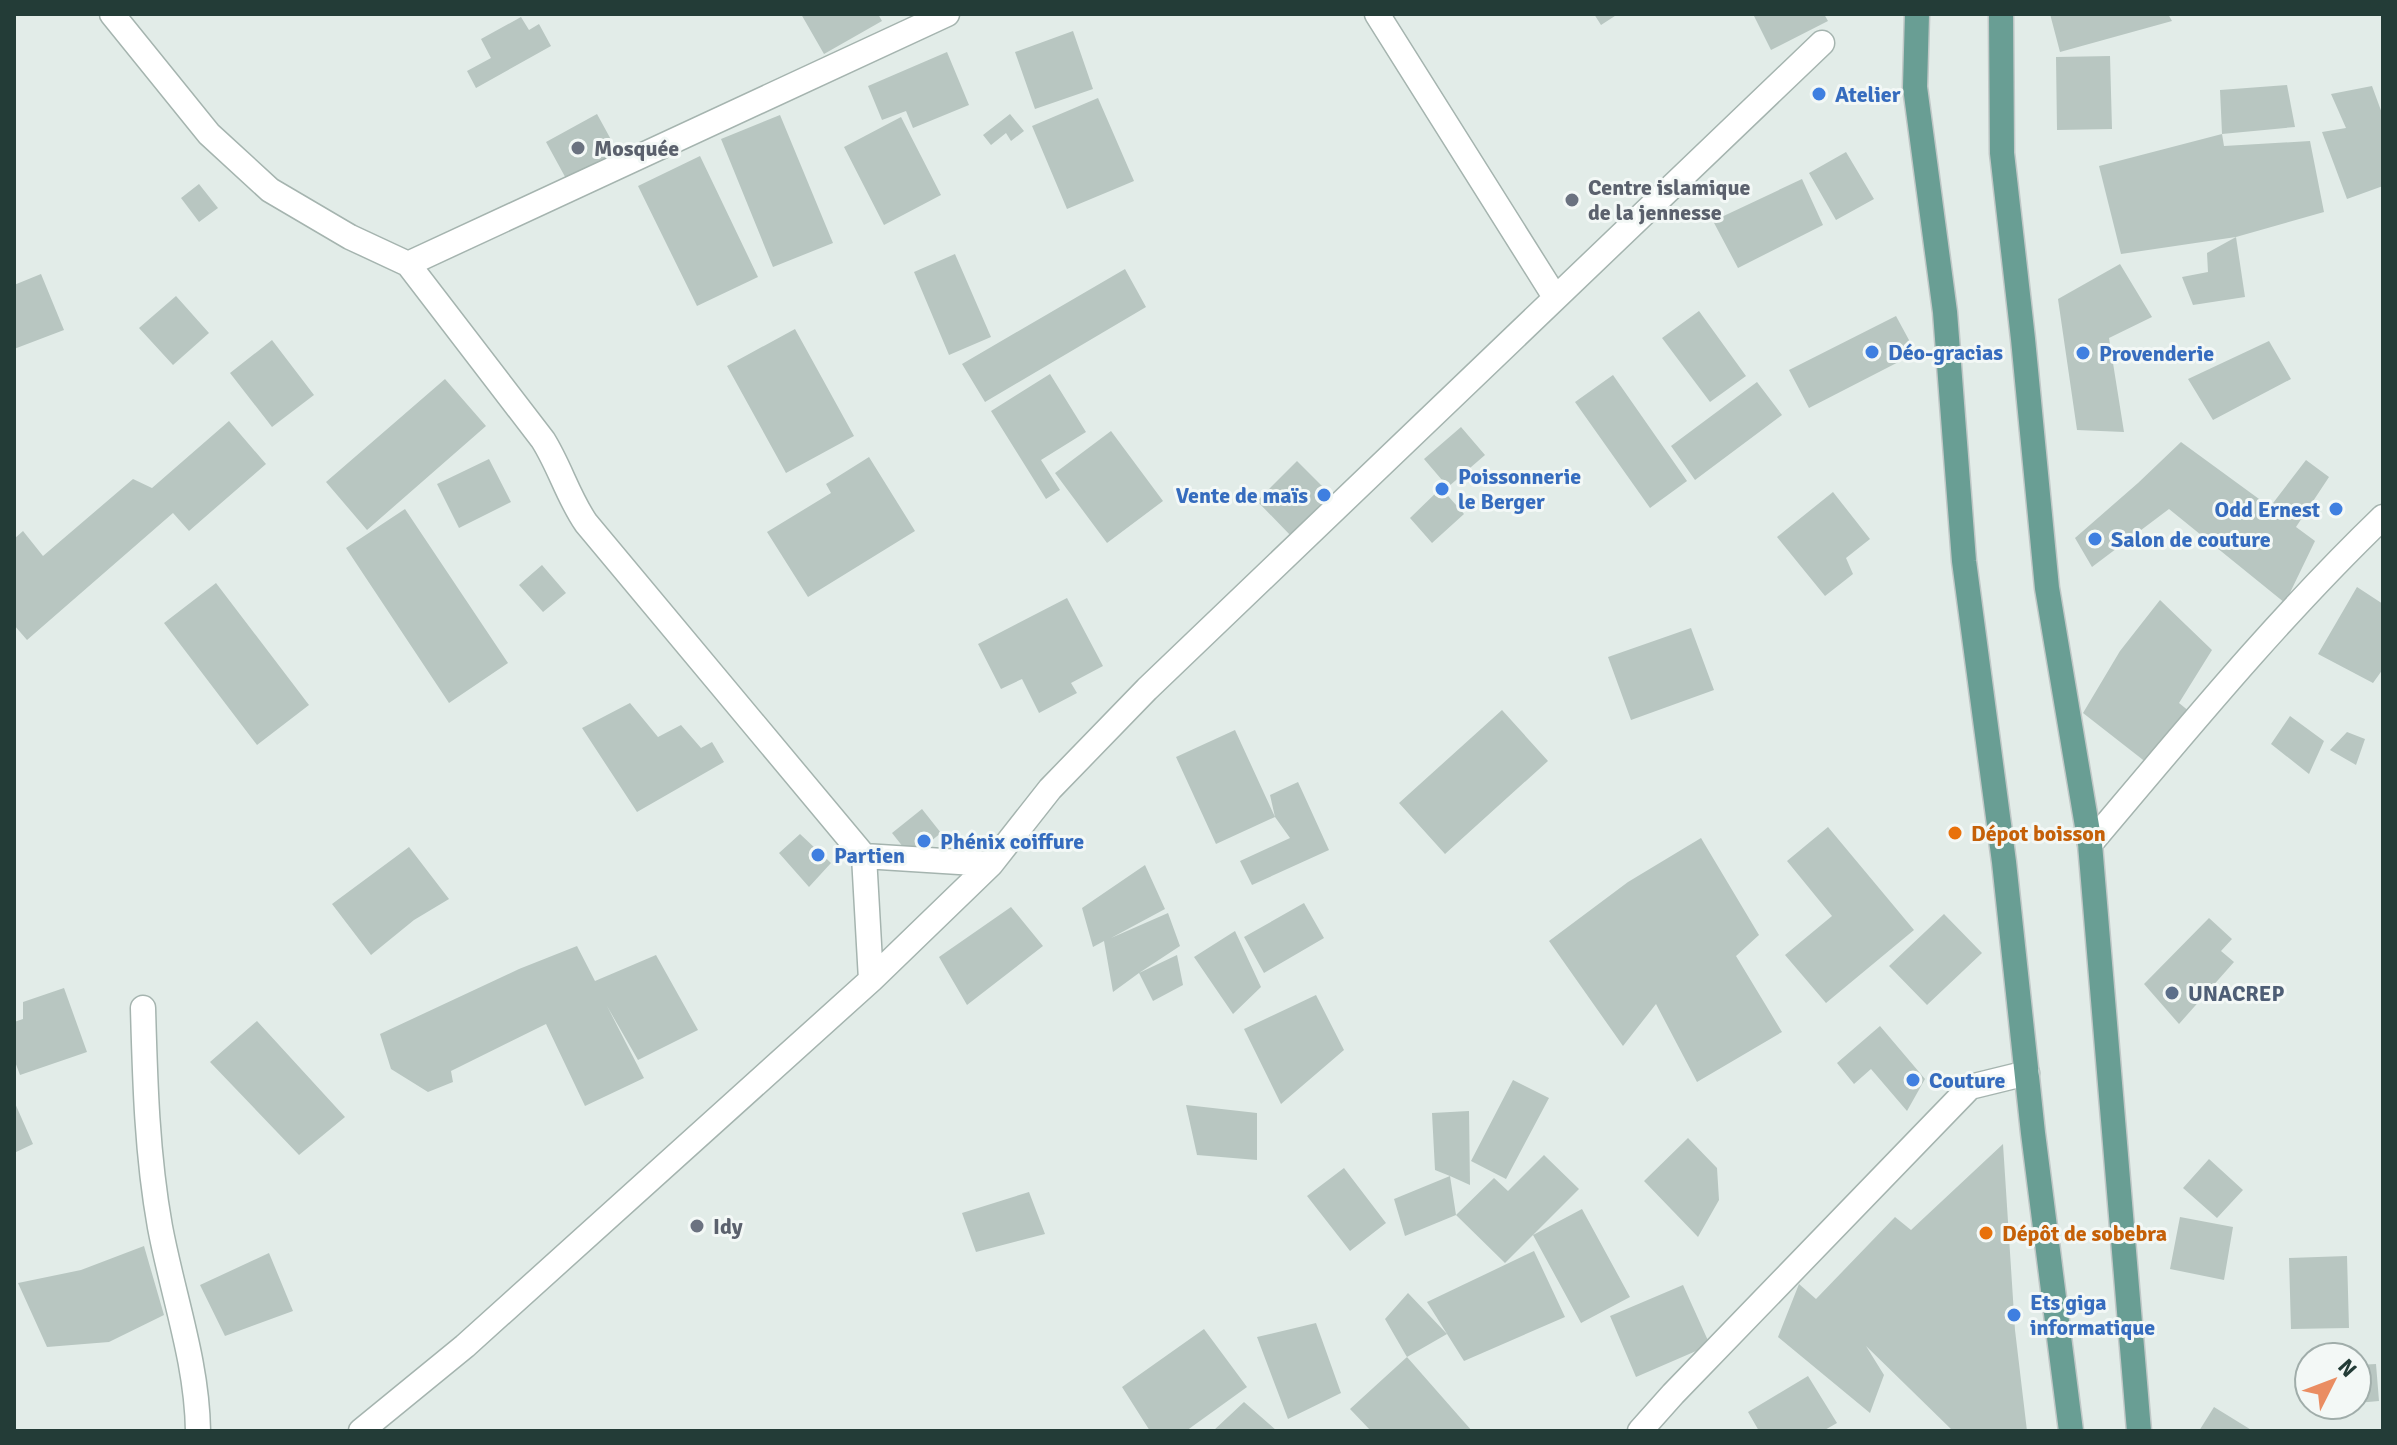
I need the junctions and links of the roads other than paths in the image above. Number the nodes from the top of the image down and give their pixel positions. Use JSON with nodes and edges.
{"nodes":[{"id":1,"x":112,"y":14,"type":"edge"},
{"id":2,"x":947,"y":14,"type":"edge"},
{"id":3,"x":1377,"y":14,"type":"edge"},
{"id":4,"x":1917,"y":14,"type":"edge"},
{"id":5,"x":2001,"y":14,"type":"edge"},
{"id":6,"x":1822,"y":43,"type":"dead end"},
{"id":7,"x":408,"y":264,"type":"junction"},
{"id":8,"x":1555,"y":297,"type":"junction"},
{"id":9,"x":2383,"y":517,"type":"edge"},
{"id":10,"x":2090,"y":844,"type":"junction"},
{"id":11,"x":864,"y":856,"type":"junction"},
{"id":12,"x":991,"y":864,"type":"junction"},
{"id":13,"x":871,"y":980,"type":"junction"},
{"id":14,"x":143,"y":1008,"type":"dead end"},
{"id":15,"x":2027,"y":1073,"type":"junction"},
{"id":16,"x":198,"y":1431,"type":"edge"},
{"id":17,"x":361,"y":1431,"type":"edge"},
{"id":18,"x":1640,"y":1431,"type":"edge"},
{"id":19,"x":2071,"y":1431,"type":"edge"},
{"id":20,"x":2139,"y":1431,"type":"edge"}],
"edges":[{"from":1,"to":7,"type":"street"},
{"from":2,"to":7,"type":"street"},
{"from":3,"to":8,"type":"street"},
{"from":4,"to":15,"type":"main road"},
{"from":5,"to":10,"type":"main road"},
{"from":6,"to":8,"type":"street"},
{"from":7,"to":11,"type":"street"},
{"from":8,"to":12,"type":"street"},
{"from":9,"to":10,"type":"street"},
{"from":10,"to":20,"type":"main road"},
{"from":11,"to":12,"type":"street"},
{"from":11,"to":13,"type":"street"},
{"from":12,"to":13,"type":"street"},
{"from":13,"to":17,"type":"street"},
{"from":14,"to":16,"type":"street"},
{"from":15,"to":18,"type":"street"},
{"from":15,"to":19,"type":"main road"}]}
